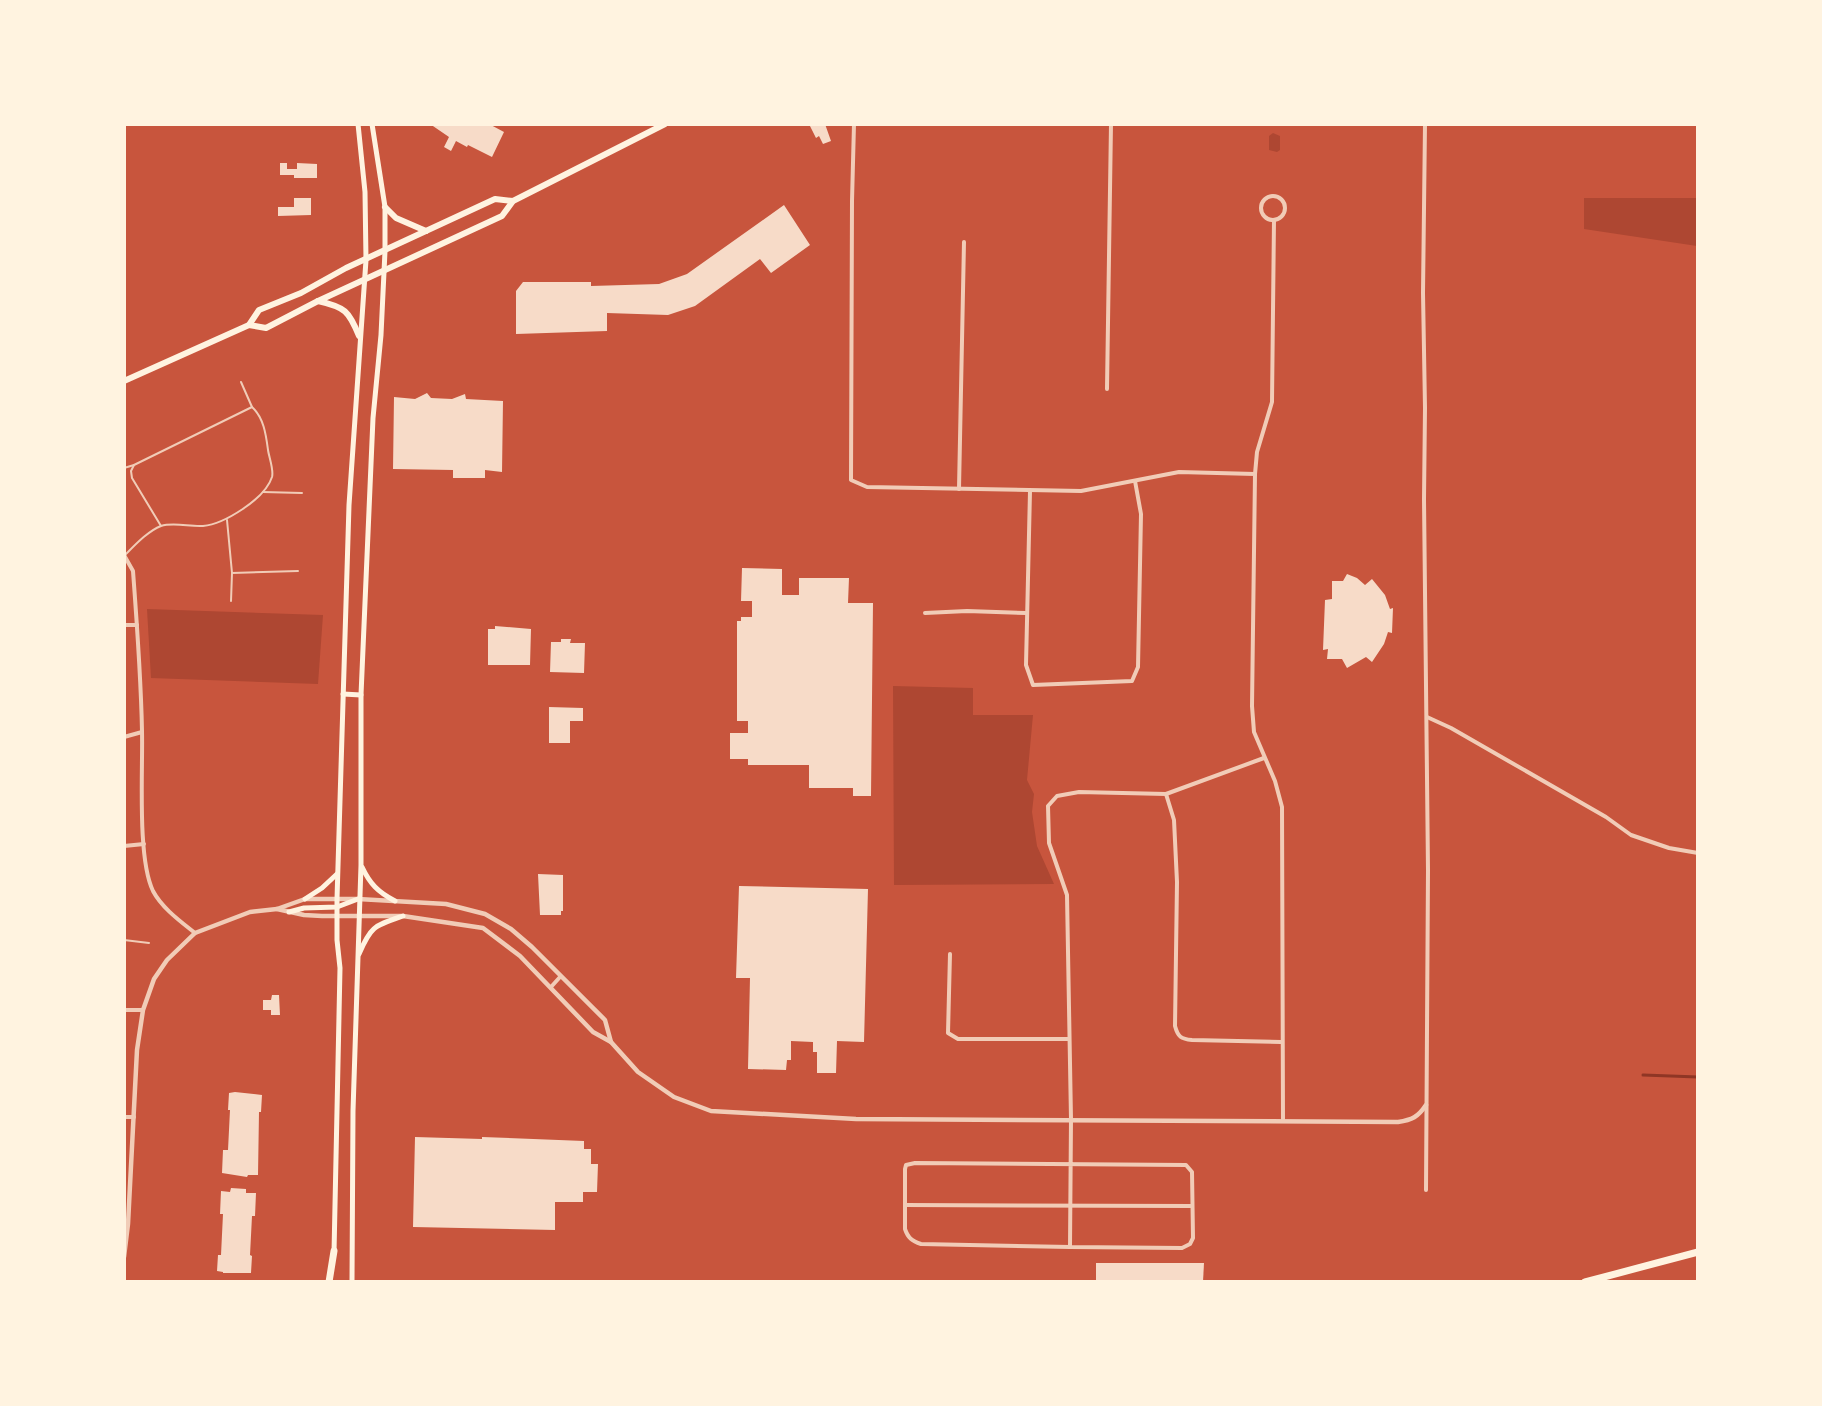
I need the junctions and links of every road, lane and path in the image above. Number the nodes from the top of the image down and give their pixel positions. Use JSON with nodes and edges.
{"nodes":[{"id":1,"x":358,"y":124,"type":"edge"},
{"id":2,"x":372,"y":124,"type":"edge"},
{"id":3,"x":664,"y":124,"type":"edge"},
{"id":4,"x":854,"y":124,"type":"edge"},
{"id":5,"x":1111,"y":124,"type":"edge"},
{"id":6,"x":1425,"y":124,"type":"edge"},
{"id":7,"x":513,"y":201,"type":"junction"},
{"id":8,"x":385,"y":207,"type":"junction"},
{"id":9,"x":1274,"y":220,"type":"junction"},
{"id":10,"x":426,"y":231,"type":"junction"},
{"id":11,"x":964,"y":242,"type":"dead end"},
{"id":12,"x":385,"y":251,"type":"junction"},
{"id":13,"x":366,"y":260,"type":"junction"},
{"id":14,"x":384,"y":272,"type":"junction"},
{"id":15,"x":364,"y":280,"type":"junction"},
{"id":16,"x":318,"y":301,"type":"junction"},
{"id":17,"x":249,"y":325,"type":"junction"},
{"id":18,"x":359,"y":336,"type":"junction"},
{"id":19,"x":124,"y":381,"type":"edge"},
{"id":20,"x":241,"y":382,"type":"dead end"},
{"id":21,"x":1107,"y":389,"type":"dead end"},
{"id":22,"x":252,"y":407,"type":"junction"},
{"id":23,"x":134,"y":465,"type":"junction"},
{"id":24,"x":124,"y":468,"type":"edge"},
{"id":25,"x":1255,"y":474,"type":"junction"},
{"id":26,"x":1135,"y":481,"type":"junction"},
{"id":27,"x":959,"y":489,"type":"junction"},
{"id":28,"x":1030,"y":491,"type":"junction"},
{"id":29,"x":263,"y":492,"type":"junction"},
{"id":30,"x":302,"y":493,"type":"dead end"},
{"id":31,"x":227,"y":520,"type":"junction"},
{"id":32,"x":161,"y":526,"type":"junction"},
{"id":33,"x":125,"y":555,"type":"edge"},
{"id":34,"x":298,"y":571,"type":"dead end"},
{"id":35,"x":232,"y":573,"type":"junction"},
{"id":36,"x":231,"y":601,"type":"dead end"},
{"id":37,"x":925,"y":613,"type":"dead end"},
{"id":38,"x":1026,"y":613,"type":"junction"},
{"id":39,"x":124,"y":625,"type":"edge"},
{"id":40,"x":137,"y":625,"type":"junction"},
{"id":41,"x":343,"y":694,"type":"junction"},
{"id":42,"x":361,"y":695,"type":"junction"},
{"id":43,"x":1427,"y":717,"type":"junction"},
{"id":44,"x":142,"y":732,"type":"junction"},
{"id":45,"x":124,"y":736,"type":"edge"},
{"id":46,"x":1264,"y":758,"type":"junction"},
{"id":47,"x":1166,"y":794,"type":"junction"},
{"id":48,"x":144,"y":844,"type":"junction"},
{"id":49,"x":124,"y":846,"type":"edge"},
{"id":50,"x":1698,"y":853,"type":"edge"},
{"id":51,"x":361,"y":865,"type":"junction"},
{"id":52,"x":338,"y":872,"type":"junction"},
{"id":53,"x":305,"y":898,"type":"junction"},
{"id":54,"x":337,"y":899,"type":"junction"},
{"id":55,"x":358,"y":899,"type":"junction"},
{"id":56,"x":395,"y":901,"type":"junction"},
{"id":57,"x":337,"y":907,"type":"junction"},
{"id":58,"x":278,"y":909,"type":"junction"},
{"id":59,"x":289,"y":912,"type":"junction"},
{"id":60,"x":337,"y":916,"type":"junction"},
{"id":61,"x":403,"y":916,"type":"junction"},
{"id":62,"x":357,"y":917,"type":"junction"},
{"id":63,"x":195,"y":933,"type":"junction"},
{"id":64,"x":124,"y":940,"type":"edge"},
{"id":65,"x":149,"y":943,"type":"dead end"},
{"id":66,"x":950,"y":954,"type":"dead end"},
{"id":67,"x":358,"y":958,"type":"junction"},
{"id":68,"x":560,"y":977,"type":"junction"},
{"id":69,"x":551,"y":987,"type":"junction"},
{"id":70,"x":124,"y":1010,"type":"edge"},
{"id":71,"x":143,"y":1010,"type":"junction"},
{"id":72,"x":1069,"y":1039,"type":"junction"},
{"id":73,"x":610,"y":1042,"type":"junction"},
{"id":74,"x":1281,"y":1042,"type":"junction"},
{"id":75,"x":1426,"y":1106,"type":"junction"},
{"id":76,"x":124,"y":1117,"type":"edge"},
{"id":77,"x":134,"y":1117,"type":"junction"},
{"id":78,"x":1071,"y":1119,"type":"junction"},
{"id":79,"x":1283,"y":1121,"type":"junction"},
{"id":80,"x":1071,"y":1165,"type":"junction"},
{"id":81,"x":1426,"y":1190,"type":"dead end"},
{"id":82,"x":905,"y":1205,"type":"junction"},
{"id":83,"x":1071,"y":1206,"type":"junction"},
{"id":84,"x":1192,"y":1206,"type":"junction"},
{"id":85,"x":126,"y":1224,"type":"edge"},
{"id":86,"x":1070,"y":1247,"type":"junction"},
{"id":87,"x":334,"y":1251,"type":"joint"},
{"id":88,"x":1698,"y":1251,"type":"edge"},
{"id":89,"x":124,"y":1257,"type":"edge"},
{"id":90,"x":331,"y":1281,"type":"edge"},
{"id":91,"x":352,"y":1281,"type":"edge"},
{"id":92,"x":1585,"y":1281,"type":"edge"}],
"edges":[{"from":1,"to":13,"type":"main road"},
{"from":2,"to":8,"type":"main road"},
{"from":3,"to":7,"type":"main road"},
{"from":4,"to":27,"type":"street"},
{"from":5,"to":21,"type":"street"},
{"from":6,"to":43,"type":"street"},
{"from":7,"to":10,"type":"main road"},
{"from":7,"to":14,"type":"main road"},
{"from":8,"to":10,"type":"main road"},
{"from":8,"to":12,"type":"main road"},
{"from":9,"to":9,"type":"street"},
{"from":9,"to":25,"type":"street"},
{"from":10,"to":12,"type":"main road"},
{"from":11,"to":27,"type":"street"},
{"from":12,"to":13,"type":"main road"},
{"from":12,"to":14,"type":"main road"},
{"from":13,"to":15,"type":"main road"},
{"from":13,"to":17,"type":"main road"},
{"from":14,"to":15,"type":"main road"},
{"from":14,"to":42,"type":"main road"},
{"from":15,"to":16,"type":"main road"},
{"from":15,"to":18,"type":"main road"},
{"from":16,"to":17,"type":"main road"},
{"from":16,"to":18,"type":"main road"},
{"from":17,"to":19,"type":"main road"},
{"from":18,"to":41,"type":"main road"},
{"from":20,"to":22,"type":"lane"},
{"from":22,"to":23,"type":"lane"},
{"from":22,"to":29,"type":"lane"},
{"from":23,"to":24,"type":"lane"},
{"from":23,"to":32,"type":"lane"},
{"from":25,"to":26,"type":"street"},
{"from":25,"to":46,"type":"street"},
{"from":26,"to":28,"type":"street"},
{"from":26,"to":38,"type":"street"},
{"from":27,"to":28,"type":"street"},
{"from":28,"to":38,"type":"street"},
{"from":29,"to":30,"type":"lane"},
{"from":29,"to":31,"type":"lane"},
{"from":31,"to":32,"type":"lane"},
{"from":31,"to":35,"type":"lane"},
{"from":32,"to":33,"type":"lane"},
{"from":33,"to":40,"type":"street"},
{"from":34,"to":35,"type":"lane"},
{"from":35,"to":36,"type":"lane"},
{"from":37,"to":38,"type":"street"},
{"from":39,"to":40,"type":"street"},
{"from":40,"to":44,"type":"street"},
{"from":41,"to":42,"type":"main road"},
{"from":41,"to":52,"type":"main road"},
{"from":42,"to":51,"type":"main road"},
{"from":43,"to":50,"type":"street"},
{"from":43,"to":75,"type":"street"},
{"from":44,"to":45,"type":"street"},
{"from":44,"to":48,"type":"street"},
{"from":46,"to":47,"type":"street"},
{"from":46,"to":74,"type":"street"},
{"from":47,"to":72,"type":"street"},
{"from":47,"to":74,"type":"street"},
{"from":48,"to":49,"type":"street"},
{"from":48,"to":63,"type":"street"},
{"from":51,"to":55,"type":"main road"},
{"from":51,"to":56,"type":"main road"},
{"from":52,"to":53,"type":"main road"},
{"from":52,"to":54,"type":"main road"},
{"from":53,"to":54,"type":"street"},
{"from":53,"to":58,"type":"street"},
{"from":54,"to":55,"type":"street"},
{"from":54,"to":57,"type":"main road"},
{"from":55,"to":56,"type":"street"},
{"from":55,"to":57,"type":"main road"},
{"from":55,"to":62,"type":"main road"},
{"from":56,"to":68,"type":"street"},
{"from":57,"to":59,"type":"main road"},
{"from":57,"to":60,"type":"main road"},
{"from":58,"to":59,"type":"street"},
{"from":58,"to":63,"type":"street"},
{"from":59,"to":60,"type":"street"},
{"from":60,"to":62,"type":"street"},
{"from":60,"to":87,"type":"main road"},
{"from":61,"to":62,"type":"street"},
{"from":61,"to":67,"type":"main road"},
{"from":61,"to":69,"type":"street"},
{"from":62,"to":67,"type":"main road"},
{"from":63,"to":71,"type":"street"},
{"from":64,"to":65,"type":"lane"},
{"from":66,"to":72,"type":"street"},
{"from":67,"to":91,"type":"main road"},
{"from":68,"to":69,"type":"street"},
{"from":68,"to":73,"type":"street"},
{"from":69,"to":73,"type":"street"},
{"from":70,"to":71,"type":"street"},
{"from":71,"to":77,"type":"street"},
{"from":72,"to":78,"type":"street"},
{"from":73,"to":78,"type":"street"},
{"from":74,"to":79,"type":"street"},
{"from":75,"to":79,"type":"street"},
{"from":75,"to":81,"type":"street"},
{"from":76,"to":77,"type":"street"},
{"from":77,"to":85,"type":"street"},
{"from":78,"to":79,"type":"street"},
{"from":78,"to":80,"type":"street"},
{"from":80,"to":82,"type":"street"},
{"from":80,"to":83,"type":"street"},
{"from":80,"to":84,"type":"street"},
{"from":82,"to":83,"type":"street"},
{"from":82,"to":86,"type":"street"},
{"from":83,"to":84,"type":"street"},
{"from":83,"to":86,"type":"street"},
{"from":84,"to":86,"type":"street"},
{"from":85,"to":89,"type":"street"},
{"from":87,"to":90,"type":"highway"},
{"from":88,"to":92,"type":"highway"}]}
